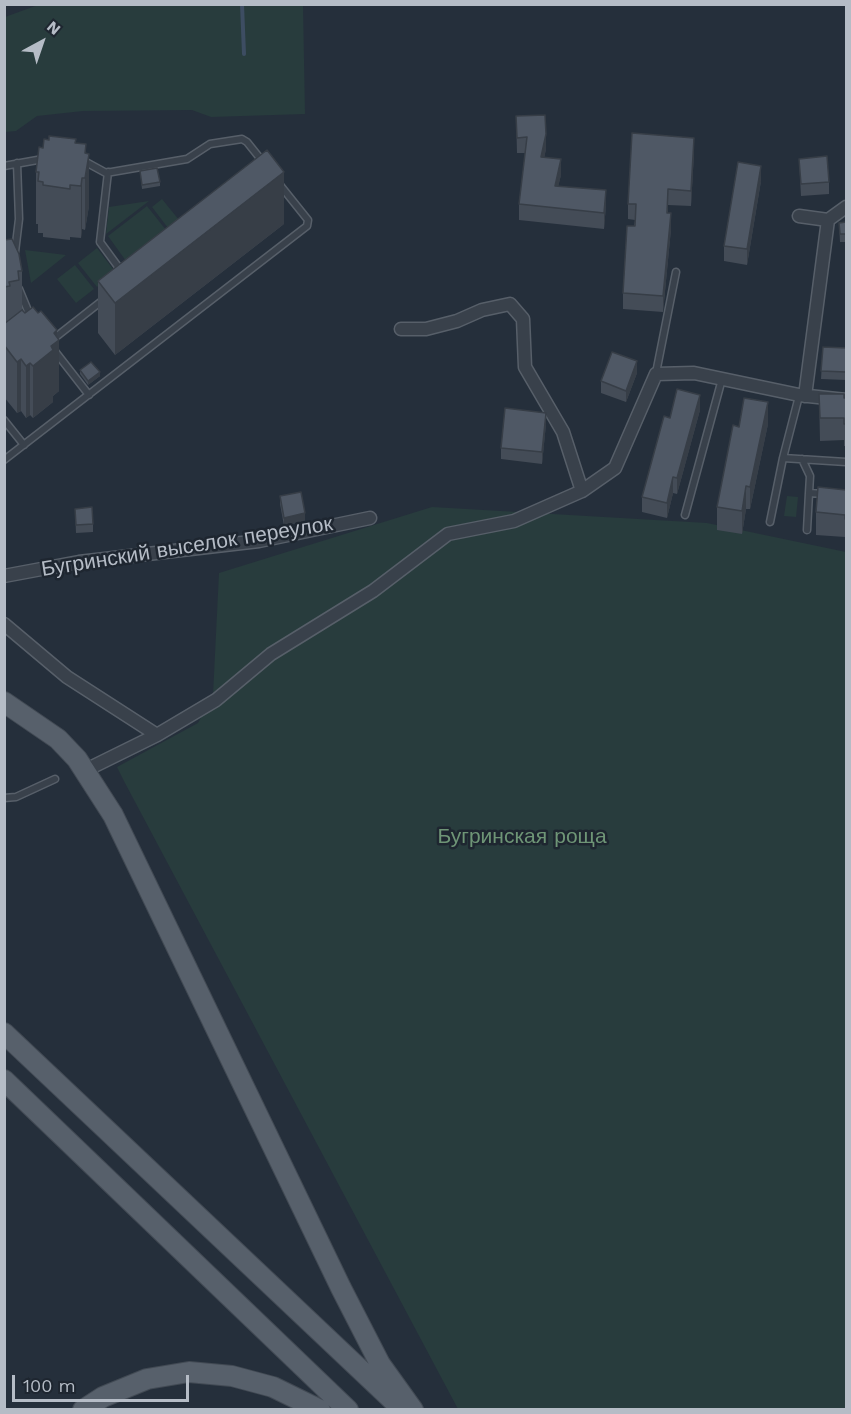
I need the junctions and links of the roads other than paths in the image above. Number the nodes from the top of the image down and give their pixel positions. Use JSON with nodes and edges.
{"nodes":[{"id":1,"x":79,"y":157,"type":"edge"},
{"id":2,"x":48,"y":158,"type":"edge"},
{"id":3,"x":17,"y":163,"type":"junction"},
{"id":4,"x":4,"y":166,"type":"edge"},
{"id":5,"x":270,"y":171,"type":"edge"},
{"id":6,"x":108,"y":172,"type":"junction"},
{"id":7,"x":277,"y":180,"type":"edge"},
{"id":8,"x":846,"y":207,"type":"edge"},
{"id":9,"x":799,"y":216,"type":"dead end"},
{"id":10,"x":828,"y":220,"type":"junction"},
{"id":11,"x":15,"y":256,"type":"edge"},
{"id":12,"x":676,"y":272,"type":"dead end"},
{"id":13,"x":129,"y":280,"type":"edge"},
{"id":14,"x":16,"y":281,"type":"edge"},
{"id":15,"x":112,"y":293,"type":"edge"},
{"id":16,"x":32,"y":322,"type":"edge"},
{"id":17,"x":401,"y":329,"type":"dead end"},
{"id":18,"x":656,"y":374,"type":"junction"},
{"id":19,"x":722,"y":379,"type":"junction"},
{"id":20,"x":89,"y":395,"type":"junction"},
{"id":21,"x":802,"y":395,"type":"junction"},
{"id":22,"x":846,"y":400,"type":"edge"},
{"id":23,"x":4,"y":420,"type":"edge"},
{"id":24,"x":24,"y":445,"type":"junction"},
{"id":25,"x":783,"y":458,"type":"junction"},
{"id":26,"x":802,"y":459,"type":"junction"},
{"id":27,"x":4,"y":460,"type":"edge"},
{"id":28,"x":846,"y":462,"type":"edge"},
{"id":29,"x":582,"y":490,"type":"junction"},
{"id":30,"x":809,"y":493,"type":"junction"},
{"id":31,"x":837,"y":495,"type":"edge"},
{"id":32,"x":685,"y":515,"type":"dead end"},
{"id":33,"x":370,"y":518,"type":"dead end"},
{"id":34,"x":770,"y":522,"type":"dead end"},
{"id":35,"x":807,"y":530,"type":"dead end"},
{"id":36,"x":4,"y":576,"type":"edge"},
{"id":37,"x":4,"y":624,"type":"edge"},
{"id":38,"x":4,"y":702,"type":"edge"},
{"id":39,"x":157,"y":735,"type":"junction"},
{"id":40,"x":86,"y":770,"type":"junction"},
{"id":41,"x":54,"y":779,"type":"dead end"},
{"id":42,"x":4,"y":798,"type":"edge"},
{"id":43,"x":4,"y":1033,"type":"edge"},
{"id":44,"x":4,"y":1080,"type":"edge"},
{"id":45,"x":83,"y":1410,"type":"edge"},
{"id":46,"x":320,"y":1410,"type":"edge"},
{"id":47,"x":348,"y":1410,"type":"edge"},
{"id":48,"x":403,"y":1410,"type":"edge"},
{"id":49,"x":413,"y":1410,"type":"edge"}],
"edges":[{"from":1,"to":6,"type":"lane"},
{"from":2,"to":3,"type":"lane"},
{"from":3,"to":4,"type":"lane"},
{"from":3,"to":11,"type":"lane"},
{"from":5,"to":6,"type":"lane"},
{"from":6,"to":13,"type":"lane"},
{"from":7,"to":20,"type":"lane"},
{"from":8,"to":10,"type":"street"},
{"from":9,"to":10,"type":"street"},
{"from":10,"to":21,"type":"street"},
{"from":12,"to":18,"type":"lane"},
{"from":14,"to":16,"type":"lane"},
{"from":15,"to":20,"type":"lane"},
{"from":17,"to":29,"type":"street"},
{"from":18,"to":19,"type":"street"},
{"from":18,"to":29,"type":"street"},
{"from":19,"to":21,"type":"street"},
{"from":19,"to":32,"type":"lane"},
{"from":20,"to":24,"type":"lane"},
{"from":21,"to":22,"type":"street"},
{"from":21,"to":25,"type":"lane"},
{"from":23,"to":24,"type":"lane"},
{"from":24,"to":27,"type":"lane"},
{"from":25,"to":26,"type":"lane"},
{"from":25,"to":34,"type":"lane"},
{"from":26,"to":28,"type":"lane"},
{"from":26,"to":30,"type":"lane"},
{"from":29,"to":39,"type":"street"},
{"from":30,"to":31,"type":"lane"},
{"from":30,"to":35,"type":"lane"},
{"from":33,"to":36,"type":"street","name":"Бугринский выселок переулок"},
{"from":37,"to":39,"type":"street"},
{"from":38,"to":40,"type":"main road"},
{"from":39,"to":40,"type":"street"},
{"from":40,"to":49,"type":"main road"},
{"from":41,"to":42,"type":"lane"},
{"from":43,"to":48,"type":"main road"},
{"from":44,"to":47,"type":"main road"},
{"from":45,"to":46,"type":"main road"}]}
